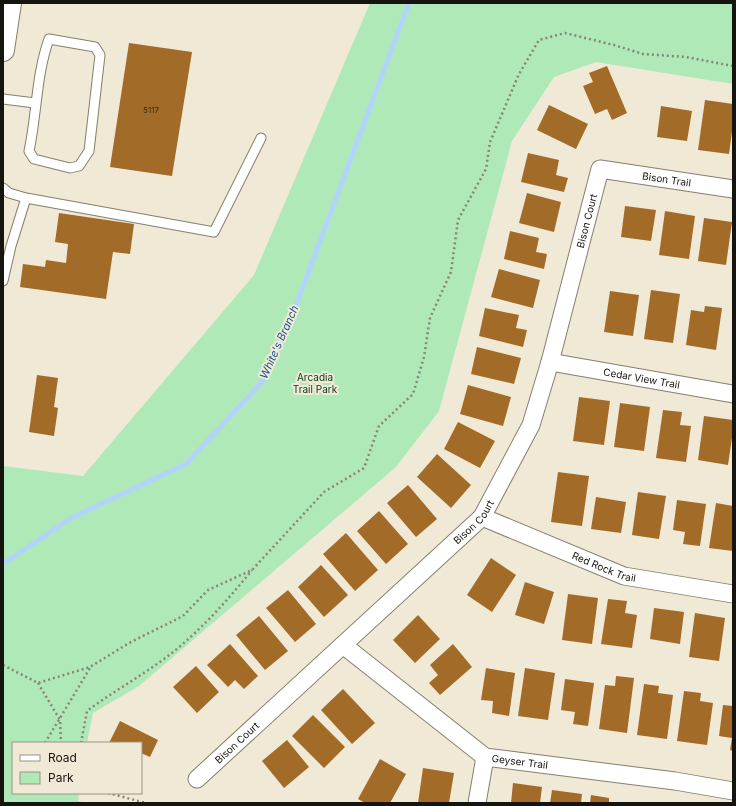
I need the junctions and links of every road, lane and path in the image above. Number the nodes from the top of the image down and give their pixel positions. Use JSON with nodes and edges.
{"nodes":[{"id":1,"x":10,"y":3,"type":"edge"},
{"id":2,"x":3,"y":50,"type":"edge"},
{"id":3,"x":733,"y":66,"type":"edge"},
{"id":4,"x":3,"y":99,"type":"edge"},
{"id":5,"x":35,"y":103,"type":"junction"},
{"id":6,"x":261,"y":138,"type":"dead end"},
{"id":7,"x":600,"y":169,"type":"joint"},
{"id":8,"x":3,"y":188,"type":"edge"},
{"id":9,"x":733,"y":189,"type":"edge"},
{"id":10,"x":26,"y":198,"type":"junction"},
{"id":11,"x":7,"y":245,"type":"edge"},
{"id":12,"x":3,"y":281,"type":"edge"},
{"id":13,"x":550,"y":362,"type":"junction"},
{"id":14,"x":733,"y":394,"type":"edge"},
{"id":15,"x":482,"y":517,"type":"junction"},
{"id":16,"x":252,"y":570,"type":"junction"},
{"id":17,"x":733,"y":594,"type":"edge"},
{"id":18,"x":343,"y":645,"type":"junction"},
{"id":19,"x":3,"y":665,"type":"edge"},
{"id":20,"x":90,"y":667,"type":"junction"},
{"id":21,"x":38,"y":683,"type":"junction"},
{"id":22,"x":60,"y":720,"type":"junction"},
{"id":23,"x":47,"y":742,"type":"edge"},
{"id":24,"x":61,"y":742,"type":"edge"},
{"id":25,"x":81,"y":742,"type":"edge"},
{"id":26,"x":485,"y":757,"type":"junction"},
{"id":27,"x":197,"y":779,"type":"dead end"},
{"id":28,"x":733,"y":791,"type":"edge"},
{"id":29,"x":112,"y":794,"type":"edge"},
{"id":30,"x":146,"y":803,"type":"edge"},
{"id":31,"x":477,"y":803,"type":"edge"}],
"edges":[{"from":1,"to":2,"type":"main road"},
{"from":3,"to":16,"type":"path"},
{"from":4,"to":5,"type":"lane"},
{"from":5,"to":5,"type":"lane"},
{"from":6,"to":10,"type":"lane"},
{"from":7,"to":9,"type":"street","name":"Bison Trail"},
{"from":7,"to":13,"type":"street","name":"Bison Court"},
{"from":8,"to":10,"type":"lane"},
{"from":10,"to":11,"type":"lane"},
{"from":11,"to":12,"type":"lane"},
{"from":13,"to":14,"type":"street","name":"Cedar View Trail"},
{"from":13,"to":15,"type":"street","name":"Bison Court"},
{"from":15,"to":17,"type":"street","name":"Red Rock Trail"},
{"from":15,"to":18,"type":"street","name":"Bison Court"},
{"from":16,"to":20,"type":"path"},
{"from":16,"to":25,"type":"path"},
{"from":18,"to":26,"type":"street","name":"Geyser Trail"},
{"from":18,"to":27,"type":"street","name":"Bison Court"},
{"from":19,"to":21,"type":"path"},
{"from":20,"to":21,"type":"path"},
{"from":20,"to":22,"type":"path"},
{"from":21,"to":22,"type":"path"},
{"from":22,"to":23,"type":"path"},
{"from":22,"to":24,"type":"path"},
{"from":26,"to":28,"type":"street","name":"Geyser Trail"},
{"from":26,"to":31,"type":"street"},
{"from":29,"to":30,"type":"path"}]}
